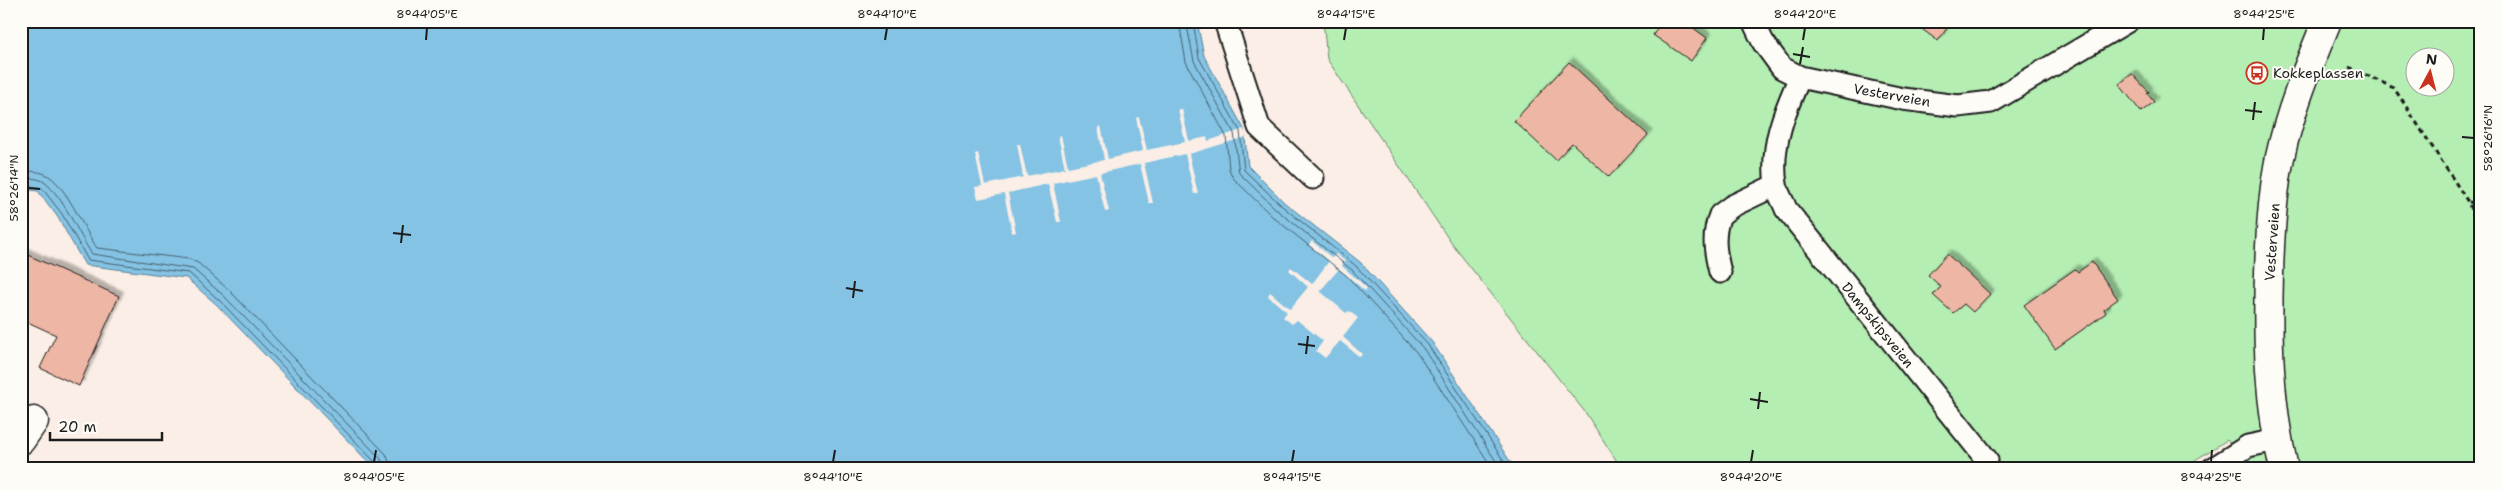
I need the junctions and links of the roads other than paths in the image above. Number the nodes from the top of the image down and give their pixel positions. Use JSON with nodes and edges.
{"nodes":[{"id":1,"x":1225,"y":21,"type":"edge"},
{"id":2,"x":1753,"y":21,"type":"edge"},
{"id":3,"x":2128,"y":21,"type":"edge"},
{"id":4,"x":2327,"y":21,"type":"edge"},
{"id":5,"x":1800,"y":77,"type":"junction"},
{"id":6,"x":1313,"y":178,"type":"dead end"},
{"id":7,"x":1776,"y":185,"type":"junction"},
{"id":8,"x":1720,"y":272,"type":"dead end"},
{"id":9,"x":2277,"y":440,"type":"junction"},
{"id":10,"x":1987,"y":460,"type":"dead end"},
{"id":11,"x":2212,"y":469,"type":"edge"},
{"id":12,"x":2284,"y":469,"type":"edge"}],
"edges":[{"from":1,"to":6,"type":"lane"},
{"from":2,"to":5,"type":"lane","name":"Vesterveien"},
{"from":3,"to":5,"type":"lane","name":"Vesterveien"},
{"from":4,"to":9,"type":"main road","name":"Vesterveien"},
{"from":5,"to":7,"type":"lane","name":"Dampskipsveien"},
{"from":7,"to":8,"type":"lane"},
{"from":7,"to":10,"type":"lane","name":"Dampskipsveien"},
{"from":9,"to":11,"type":"lane"},
{"from":9,"to":12,"type":"main road","name":"Vesterveien"}]}
